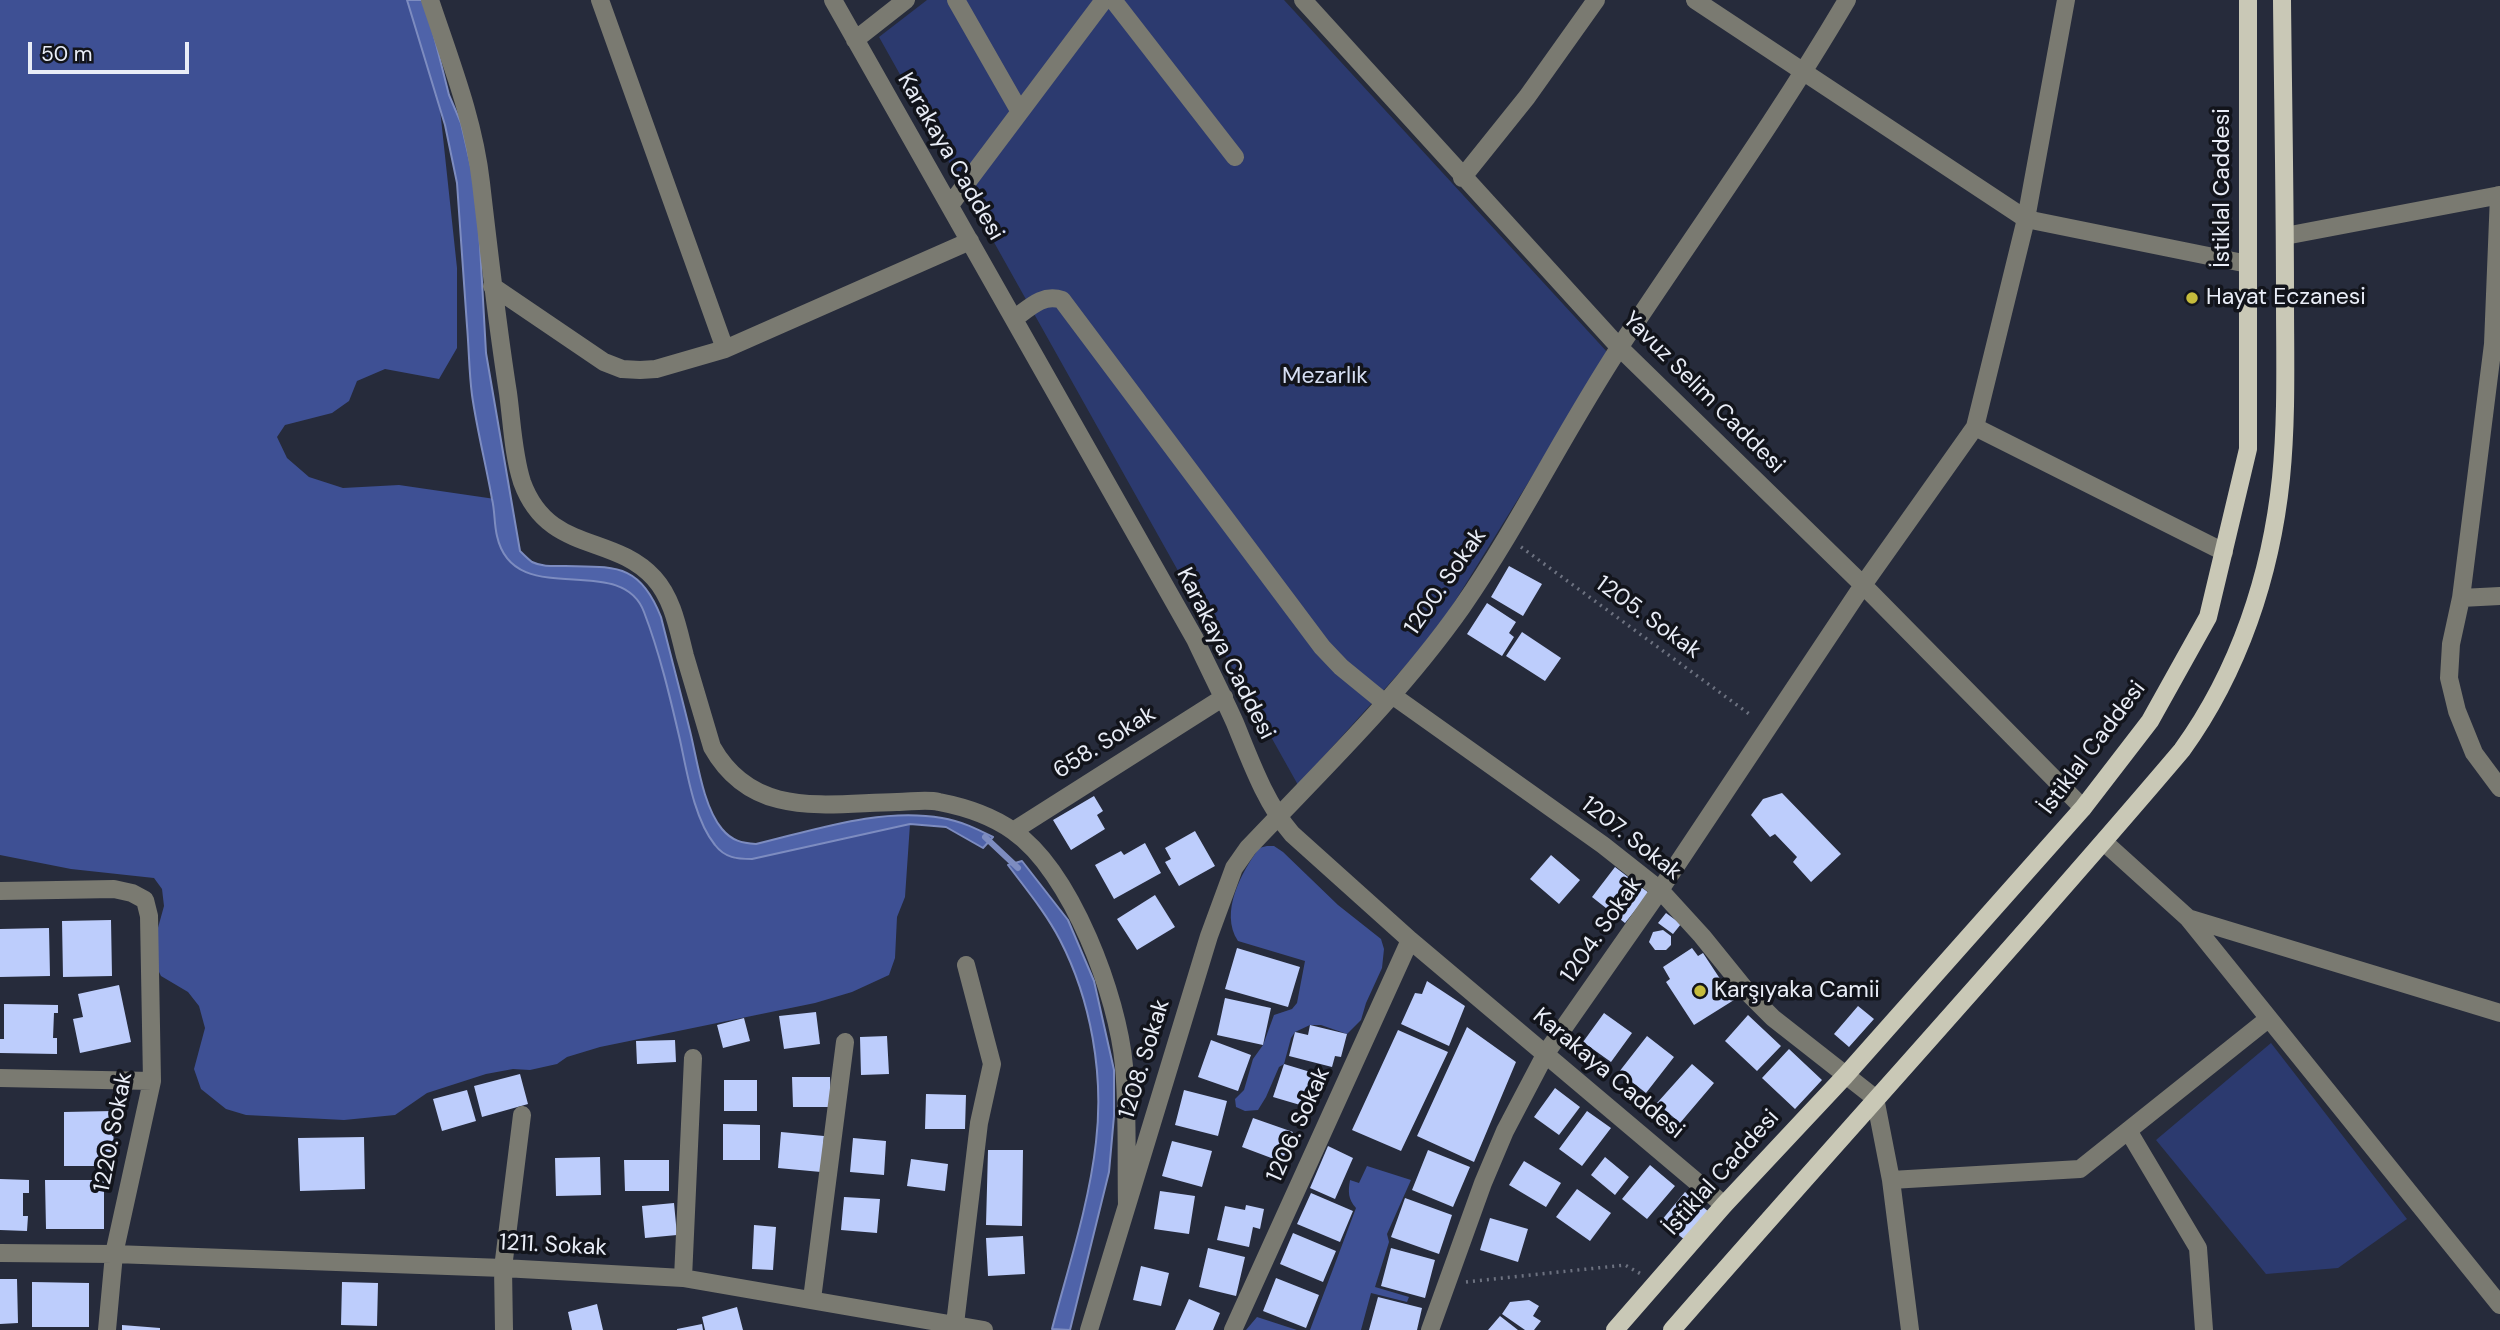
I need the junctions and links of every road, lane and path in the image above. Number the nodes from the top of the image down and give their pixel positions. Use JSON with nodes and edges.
{"nodes":[{"id":1,"x":430,"y":0,"type":"edge"},
{"id":2,"x":600,"y":0,"type":"edge"},
{"id":3,"x":833,"y":0,"type":"edge"},
{"id":4,"x":905,"y":0,"type":"edge"},
{"id":5,"x":956,"y":0,"type":"edge"},
{"id":6,"x":1104,"y":0,"type":"edge"},
{"id":7,"x":1113,"y":0,"type":"edge"},
{"id":8,"x":1303,"y":0,"type":"edge"},
{"id":9,"x":1595,"y":0,"type":"edge"},
{"id":10,"x":1695,"y":0,"type":"edge"},
{"id":11,"x":1847,"y":0,"type":"edge"},
{"id":12,"x":2066,"y":0,"type":"edge"},
{"id":13,"x":2248,"y":0,"type":"edge"},
{"id":14,"x":2282,"y":0,"type":"edge"},
{"id":15,"x":855,"y":40,"type":"junction"},
{"id":16,"x":1805,"y":71,"type":"junction"},
{"id":17,"x":1020,"y":112,"type":"junction"},
{"id":18,"x":1235,"y":157,"type":"dead end"},
{"id":19,"x":1462,"y":178,"type":"junction"},
{"id":20,"x":2500,"y":195,"type":"edge"},
{"id":21,"x":950,"y":205,"type":"junction"},
{"id":22,"x":2026,"y":219,"type":"junction"},
{"id":23,"x":2285,"y":236,"type":"junction"},
{"id":24,"x":970,"y":241,"type":"junction"},
{"id":25,"x":2248,"y":264,"type":"junction"},
{"id":26,"x":492,"y":286,"type":"junction"},
{"id":27,"x":1014,"y":319,"type":"junction"},
{"id":28,"x":1619,"y":348,"type":"junction"},
{"id":29,"x":725,"y":349,"type":"junction"},
{"id":30,"x":1975,"y":427,"type":"junction"},
{"id":31,"x":1507,"y":537,"type":"junction"},
{"id":32,"x":2224,"y":552,"type":"junction"},
{"id":33,"x":1863,"y":585,"type":"junction"},
{"id":34,"x":2500,"y":596,"type":"edge"},
{"id":35,"x":2462,"y":598,"type":"junction"},
{"id":36,"x":1224,"y":697,"type":"junction"},
{"id":37,"x":1389,"y":699,"type":"junction"},
{"id":38,"x":1768,"y":728,"type":"junction"},
{"id":39,"x":2500,"y":788,"type":"edge"},
{"id":40,"x":2083,"y":807,"type":"junction"},
{"id":41,"x":1277,"y":817,"type":"junction"},
{"id":42,"x":1013,"y":831,"type":"junction"},
{"id":43,"x":2104,"y":842,"type":"junction"},
{"id":44,"x":1660,"y":890,"type":"junction"},
{"id":45,"x":0,"y":891,"type":"edge"},
{"id":46,"x":2188,"y":918,"type":"junction"},
{"id":47,"x":1410,"y":940,"type":"junction"},
{"id":48,"x":966,"y":965,"type":"dead end"},
{"id":49,"x":2500,"y":1013,"type":"edge"},
{"id":50,"x":2268,"y":1019,"type":"junction"},
{"id":51,"x":845,"y":1042,"type":"dead end"},
{"id":52,"x":1546,"y":1053,"type":"junction"},
{"id":53,"x":693,"y":1058,"type":"dead end"},
{"id":54,"x":1845,"y":1076,"type":"junction"},
{"id":55,"x":0,"y":1078,"type":"edge"},
{"id":56,"x":152,"y":1081,"type":"junction"},
{"id":57,"x":1875,"y":1098,"type":"junction"},
{"id":58,"x":522,"y":1115,"type":"dead end"},
{"id":59,"x":2129,"y":1132,"type":"junction"},
{"id":60,"x":1891,"y":1180,"type":"junction"},
{"id":61,"x":1128,"y":1205,"type":"junction"},
{"id":62,"x":1724,"y":1205,"type":"junction"},
{"id":63,"x":0,"y":1253,"type":"edge"},
{"id":64,"x":114,"y":1254,"type":"junction"},
{"id":65,"x":503,"y":1268,"type":"junction"},
{"id":66,"x":683,"y":1278,"type":"junction"},
{"id":67,"x":1656,"y":1283,"type":"junction"},
{"id":68,"x":1447,"y":1284,"type":"junction"},
{"id":69,"x":812,"y":1299,"type":"junction"},
{"id":70,"x":2500,"y":1305,"type":"edge"},
{"id":71,"x":882,"y":1312,"type":"junction"},
{"id":72,"x":955,"y":1324,"type":"junction"},
{"id":73,"x":107,"y":1330,"type":"edge"},
{"id":74,"x":504,"y":1330,"type":"edge"},
{"id":75,"x":877,"y":1330,"type":"edge"},
{"id":76,"x":984,"y":1330,"type":"edge"},
{"id":77,"x":1089,"y":1330,"type":"edge"},
{"id":78,"x":1233,"y":1330,"type":"edge"},
{"id":79,"x":1430,"y":1330,"type":"edge"},
{"id":80,"x":1615,"y":1330,"type":"edge"},
{"id":81,"x":1672,"y":1330,"type":"edge"},
{"id":82,"x":1910,"y":1330,"type":"edge"},
{"id":83,"x":2204,"y":1330,"type":"edge"}],
"edges":[{"from":1,"to":26,"type":"street"},
{"from":2,"to":29,"type":"street"},
{"from":3,"to":15,"type":"street","name":"Karakaya Caddesi"},
{"from":4,"to":15,"type":"street"},
{"from":5,"to":17,"type":"street"},
{"from":6,"to":17,"type":"street"},
{"from":7,"to":18,"type":"street"},
{"from":8,"to":19,"type":"street","name":"Yavuz Selim Caddesi"},
{"from":9,"to":19,"type":"street"},
{"from":10,"to":16,"type":"street"},
{"from":11,"to":16,"type":"street","name":"1200. Sokak"},
{"from":12,"to":22,"type":"street"},
{"from":13,"to":25,"type":"main road","name":"İstiklal Caddesi"},
{"from":14,"to":23,"type":"main road"},
{"from":15,"to":21,"type":"street","name":"Karakaya Caddesi"},
{"from":16,"to":22,"type":"street"},
{"from":16,"to":28,"type":"street","name":"1200. Sokak"},
{"from":17,"to":21,"type":"street"},
{"from":19,"to":28,"type":"street","name":"Yavuz Selim Caddesi"},
{"from":20,"to":23,"type":"street"},
{"from":20,"to":35,"type":"street"},
{"from":21,"to":24,"type":"street","name":"Karakaya Caddesi"},
{"from":22,"to":25,"type":"street"},
{"from":22,"to":30,"type":"street"},
{"from":23,"to":43,"type":"main road"},
{"from":24,"to":27,"type":"street","name":"Karakaya Caddesi"},
{"from":24,"to":29,"type":"street"},
{"from":25,"to":32,"type":"main road","name":"İstiklal Caddesi"},
{"from":26,"to":29,"type":"street"},
{"from":26,"to":42,"type":"street"},
{"from":27,"to":36,"type":"street","name":"Karakaya Caddesi"},
{"from":27,"to":37,"type":"street","name":"1207. Sokak"},
{"from":28,"to":31,"type":"street","name":"1200. Sokak"},
{"from":28,"to":33,"type":"street","name":"Yavuz Selim Caddesi"},
{"from":30,"to":32,"type":"street"},
{"from":30,"to":33,"type":"street","name":"1204. Sokak"},
{"from":31,"to":37,"type":"street","name":"1200. Sokak"},
{"from":31,"to":38,"type":"path","name":"1205. Sokak"},
{"from":32,"to":40,"type":"main road","name":"İstiklal Caddesi"},
{"from":33,"to":38,"type":"street","name":"1204. Sokak"},
{"from":33,"to":40,"type":"street","name":"Yavuz Selim Caddesi"},
{"from":34,"to":35,"type":"street"},
{"from":35,"to":39,"type":"street"},
{"from":36,"to":41,"type":"street","name":"Karakaya Caddesi"},
{"from":36,"to":42,"type":"street","name":"658. Sokak"},
{"from":37,"to":41,"type":"street","name":"1200. Sokak"},
{"from":37,"to":44,"type":"street","name":"1207. Sokak"},
{"from":38,"to":44,"type":"street","name":"1204. Sokak"},
{"from":40,"to":54,"type":"main road","name":"İstiklal Caddesi"},
{"from":41,"to":47,"type":"street","name":"Karakaya Caddesi"},
{"from":41,"to":61,"type":"street","name":"1208. Sokak"},
{"from":42,"to":61,"type":"street"},
{"from":43,"to":46,"type":"street"},
{"from":43,"to":57,"type":"main road"},
{"from":44,"to":52,"type":"street","name":"1204. Sokak"},
{"from":44,"to":54,"type":"street","name":"1207. Sokak"},
{"from":45,"to":56,"type":"street","name":"1220. Sokak"},
{"from":46,"to":49,"type":"street"},
{"from":46,"to":50,"type":"street"},
{"from":47,"to":52,"type":"street","name":"Karakaya Caddesi"},
{"from":47,"to":78,"type":"street","name":"1206. Sokak"},
{"from":48,"to":72,"type":"street"},
{"from":50,"to":59,"type":"street"},
{"from":50,"to":70,"type":"street"},
{"from":51,"to":69,"type":"street"},
{"from":52,"to":62,"type":"street","name":"Karakaya Caddesi"},
{"from":52,"to":68,"type":"street","name":"1204. Sokak"},
{"from":53,"to":66,"type":"street"},
{"from":54,"to":57,"type":"street","name":"1207. Sokak"},
{"from":54,"to":62,"type":"main road","name":"İstiklal Caddesi"},
{"from":55,"to":56,"type":"street"},
{"from":56,"to":64,"type":"street","name":"1220. Sokak"},
{"from":57,"to":60,"type":"street"},
{"from":57,"to":81,"type":"main road"},
{"from":58,"to":65,"type":"street"},
{"from":59,"to":60,"type":"street"},
{"from":59,"to":83,"type":"street"},
{"from":60,"to":82,"type":"street"},
{"from":61,"to":77,"type":"street","name":"1208. Sokak"},
{"from":62,"to":67,"type":"main road","name":"İstiklal Caddesi"},
{"from":63,"to":64,"type":"street","name":"1211. Sokak"},
{"from":64,"to":65,"type":"street","name":"1211. Sokak"},
{"from":64,"to":73,"type":"street","name":"1220. Sokak"},
{"from":65,"to":66,"type":"street","name":"1211. Sokak"},
{"from":65,"to":74,"type":"street"},
{"from":66,"to":69,"type":"street","name":"1211. Sokak"},
{"from":67,"to":68,"type":"path"},
{"from":67,"to":80,"type":"main road","name":"İstiklal Caddesi"},
{"from":68,"to":79,"type":"street","name":"1204. Sokak"},
{"from":69,"to":71,"type":"street","name":"1211. Sokak"},
{"from":71,"to":72,"type":"street","name":"1211. Sokak"},
{"from":71,"to":75,"type":"street"},
{"from":72,"to":76,"type":"street","name":"1211. Sokak"}]}
